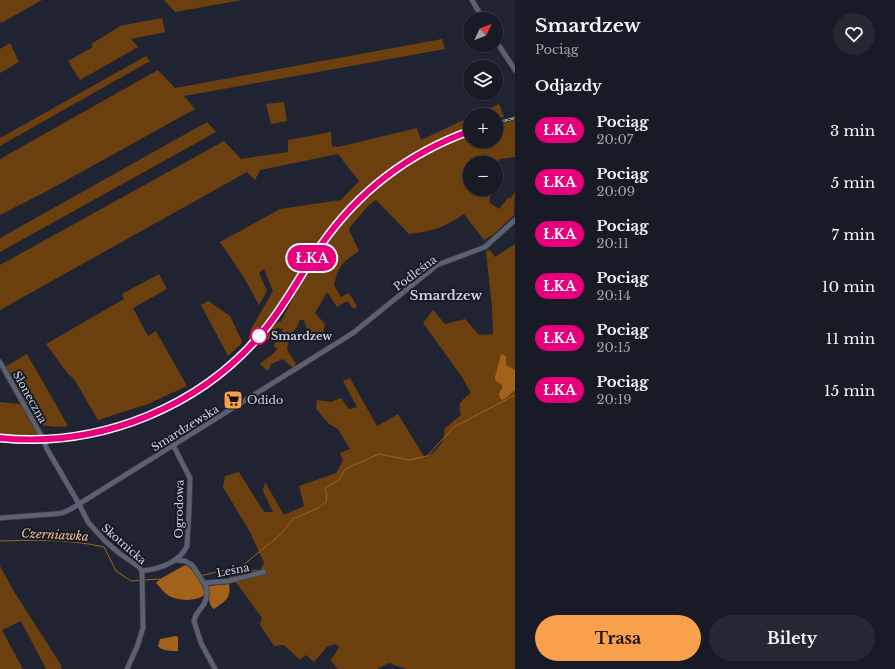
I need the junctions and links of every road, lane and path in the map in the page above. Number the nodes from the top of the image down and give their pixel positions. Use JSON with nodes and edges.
{"nodes":[{"id":1,"x":472,"y":0,"type":"edge"},
{"id":2,"x":478,"y":12,"type":"edge"},
{"id":3,"x":503,"y":52,"type":"edge"},
{"id":4,"x":515,"y":70,"type":"edge"},
{"id":5,"x":515,"y":220,"type":"edge"},
{"id":6,"x":368,"y":321,"type":"joint"},
{"id":7,"x":0,"y":362,"type":"edge"},
{"id":8,"x":173,"y":446,"type":"junction"},
{"id":9,"x":80,"y":504,"type":"junction"},
{"id":10,"x":0,"y":518,"type":"edge"},
{"id":11,"x":176,"y":560,"type":"junction"},
{"id":12,"x":142,"y":571,"type":"junction"},
{"id":13,"x":264,"y":572,"type":"dead end"},
{"id":14,"x":204,"y":584,"type":"junction"},
{"id":15,"x":127,"y":669,"type":"edge"},
{"id":16,"x":215,"y":669,"type":"edge"}],
"edges":[{"from":1,"to":2,"type":"street"},
{"from":3,"to":4,"type":"street"},
{"from":5,"to":6,"type":"street","name":"Podleśna"},
{"from":6,"to":8,"type":"street","name":"Smardzewska"},
{"from":7,"to":9,"type":"street","name":"Słoneczna"},
{"from":8,"to":9,"type":"street","name":"Smardzewska"},
{"from":8,"to":11,"type":"street","name":"Ogrodowa"},
{"from":9,"to":10,"type":"street","name":"Smardzewska"},
{"from":9,"to":12,"type":"street","name":"Skotnicka"},
{"from":11,"to":12,"type":"street"},
{"from":11,"to":14,"type":"street"},
{"from":12,"to":15,"type":"street","name":"Skotnicka"},
{"from":13,"to":14,"type":"street","name":"Leśna"},
{"from":14,"to":16,"type":"street"}]}
